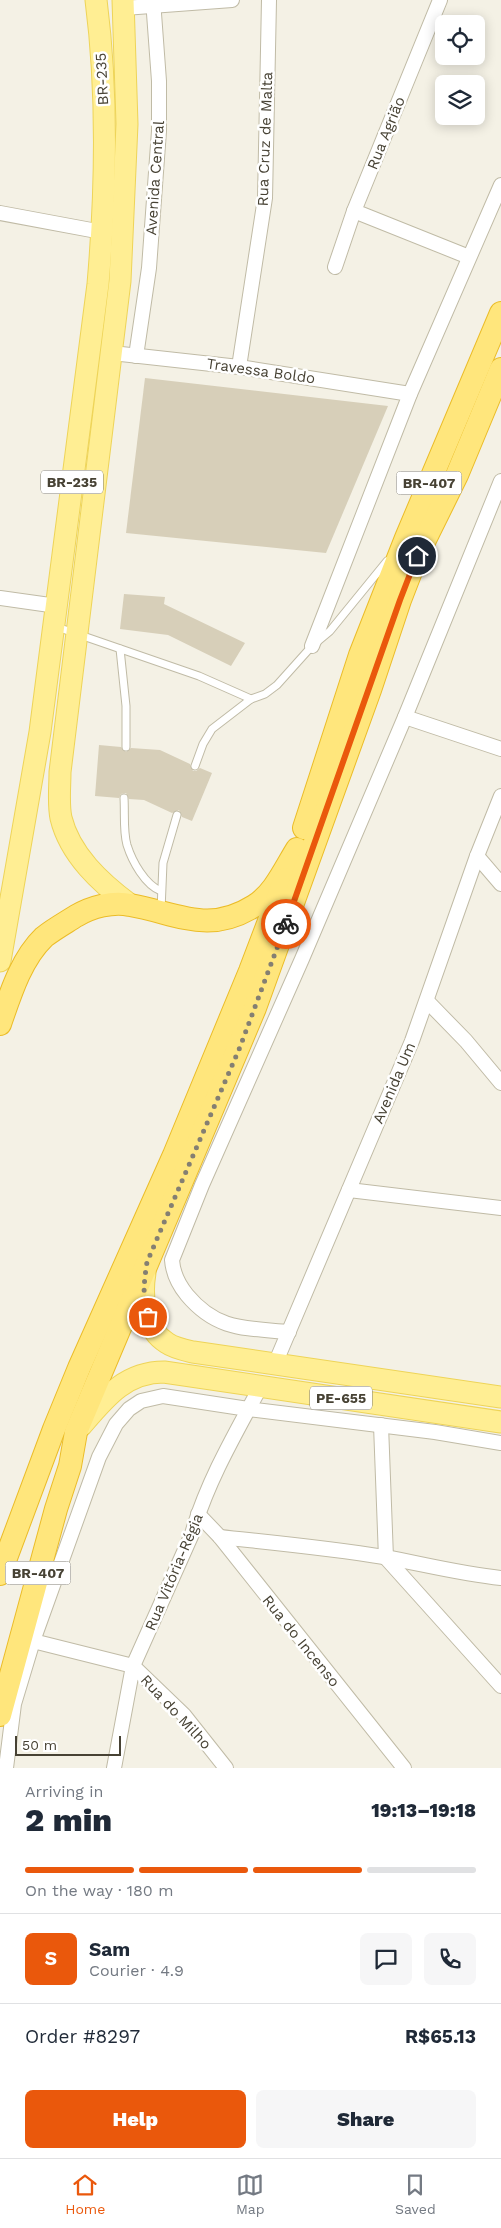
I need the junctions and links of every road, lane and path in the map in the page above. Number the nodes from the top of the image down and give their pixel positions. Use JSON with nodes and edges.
{"nodes":[{"id":1,"x":96,"y":0,"type":"edge"},
{"id":2,"x":232,"y":0,"type":"edge"},
{"id":3,"x":269,"y":0,"type":"edge"},
{"id":4,"x":440,"y":0,"type":"edge"},
{"id":5,"x":153,"y":3,"type":"edge"},
{"id":6,"x":123,"y":4,"type":"edge"},
{"id":7,"x":501,"y":185,"type":"edge"},
{"id":8,"x":354,"y":211,"type":"junction"},
{"id":9,"x":0,"y":213,"type":"edge"},
{"id":10,"x":102,"y":232,"type":"junction"},
{"id":11,"x":470,"y":257,"type":"junction"},
{"id":12,"x":335,"y":267,"type":"dead end"},
{"id":13,"x":501,"y":313,"type":"edge"},
{"id":14,"x":112,"y":353,"type":"junction"},
{"id":15,"x":136,"y":356,"type":"junction"},
{"id":16,"x":239,"y":367,"type":"junction"},
{"id":17,"x":501,"y":369,"type":"edge"},
{"id":18,"x":410,"y":394,"type":"junction"},
{"id":19,"x":501,"y":481,"type":"edge"},
{"id":20,"x":406,"y":538,"type":"junction"},
{"id":21,"x":0,"y":598,"type":"edge"},
{"id":22,"x":55,"y":616,"type":"junction"},
{"id":23,"x":78,"y":635,"type":"junction"},
{"id":24,"x":312,"y":646,"type":"junction"},
{"id":25,"x":120,"y":650,"type":"junction"},
{"id":26,"x":251,"y":699,"type":"junction"},
{"id":27,"x":405,"y":717,"type":"junction"},
{"id":28,"x":126,"y":747,"type":"dead end"},
{"id":29,"x":501,"y":749,"type":"edge"},
{"id":30,"x":195,"y":766,"type":"dead end"},
{"id":31,"x":501,"y":796,"type":"edge"},
{"id":32,"x":124,"y":798,"type":"dead end"},
{"id":33,"x":178,"y":815,"type":"dead end"},
{"id":34,"x":297,"y":849,"type":"junction"},
{"id":35,"x":477,"y":856,"type":"junction"},
{"id":36,"x":501,"y":884,"type":"edge"},
{"id":37,"x":161,"y":891,"type":"junction"},
{"id":38,"x":129,"y":904,"type":"junction"},
{"id":39,"x":162,"y":913,"type":"junction"},
{"id":40,"x":0,"y":961,"type":"edge"},
{"id":41,"x":428,"y":1001,"type":"junction"},
{"id":42,"x":0,"y":1024,"type":"edge"},
{"id":43,"x":501,"y":1083,"type":"edge"},
{"id":44,"x":193,"y":1181,"type":"junction"},
{"id":45,"x":349,"y":1190,"type":"junction"},
{"id":46,"x":501,"y":1208,"type":"edge"},
{"id":47,"x":147,"y":1262,"type":"junction"},
{"id":48,"x":289,"y":1332,"type":"junction"},
{"id":49,"x":275,"y":1364,"type":"junction"},
{"id":50,"x":261,"y":1386,"type":"junction"},
{"id":51,"x":501,"y":1397,"type":"edge"},
{"id":52,"x":248,"y":1409,"type":"junction"},
{"id":53,"x":501,"y":1422,"type":"edge"},
{"id":54,"x":381,"y":1425,"type":"junction"},
{"id":55,"x":76,"y":1432,"type":"junction"},
{"id":56,"x":501,"y":1443,"type":"edge"},
{"id":57,"x":198,"y":1514,"type":"junction"},
{"id":58,"x":220,"y":1537,"type":"junction"},
{"id":59,"x":386,"y":1558,"type":"junction"},
{"id":60,"x":0,"y":1574,"type":"edge"},
{"id":61,"x":501,"y":1578,"type":"edge"},
{"id":62,"x":33,"y":1641,"type":"junction"},
{"id":63,"x":134,"y":1666,"type":"junction"},
{"id":64,"x":501,"y":1686,"type":"edge"},
{"id":65,"x":0,"y":1715,"type":"edge"},
{"id":66,"x":6,"y":1768,"type":"edge"},
{"id":67,"x":114,"y":1768,"type":"edge"},
{"id":68,"x":226,"y":1768,"type":"edge"},
{"id":69,"x":404,"y":1768,"type":"edge"}],
"edges":[{"from":1,"to":10,"type":"main road","name":"BR-235","number":"BR-235"},
{"from":2,"to":5,"type":"street"},
{"from":3,"to":16,"type":"street","name":"Rua Cruz de Malta"},
{"from":4,"to":8,"type":"street","name":"Rua Agrião"},
{"from":5,"to":6,"type":"street"},
{"from":5,"to":15,"type":"street","name":"Avenida Central"},
{"from":6,"to":14,"type":"main road","name":"BR-235","number":"BR-235"},
{"from":7,"to":11,"type":"street"},
{"from":8,"to":11,"type":"street"},
{"from":8,"to":12,"type":"street","name":"Rua Agrião"},
{"from":9,"to":10,"type":"street"},
{"from":10,"to":22,"type":"main road","name":"BR-235","number":"BR-235"},
{"from":11,"to":18,"type":"street"},
{"from":13,"to":20,"type":"highway","number":"BR-407"},
{"from":14,"to":15,"type":"street","name":"Travessa Boldo"},
{"from":14,"to":23,"type":"main road","name":"BR-235","number":"BR-235"},
{"from":15,"to":16,"type":"street","name":"Travessa Boldo"},
{"from":16,"to":18,"type":"street","name":"Travessa Boldo"},
{"from":17,"to":44,"type":"highway","number":"BR-407"},
{"from":18,"to":24,"type":"street"},
{"from":19,"to":27,"type":"street"},
{"from":20,"to":24,"type":"lane"},
{"from":20,"to":34,"type":"highway","number":"BR-407"},
{"from":21,"to":22,"type":"street"},
{"from":22,"to":23,"type":"lane"},
{"from":22,"to":40,"type":"main road","name":"BR-235","number":"BR-235"},
{"from":23,"to":25,"type":"lane"},
{"from":23,"to":38,"type":"main road","name":"BR-235","number":"BR-235"},
{"from":24,"to":26,"type":"lane"},
{"from":25,"to":26,"type":"lane"},
{"from":25,"to":28,"type":"lane"},
{"from":26,"to":30,"type":"lane"},
{"from":27,"to":29,"type":"street"},
{"from":27,"to":44,"type":"street"},
{"from":31,"to":35,"type":"street","name":"Avenida Um"},
{"from":32,"to":37,"type":"lane"},
{"from":33,"to":37,"type":"lane"},
{"from":34,"to":39,"type":"highway"},
{"from":34,"to":60,"type":"highway"},
{"from":35,"to":36,"type":"street"},
{"from":35,"to":41,"type":"street","name":"Avenida Um"},
{"from":37,"to":39,"type":"lane"},
{"from":38,"to":39,"type":"highway"},
{"from":38,"to":42,"type":"highway"},
{"from":41,"to":43,"type":"street"},
{"from":41,"to":45,"type":"street","name":"Avenida Um"},
{"from":44,"to":47,"type":"highway","number":"BR-407"},
{"from":44,"to":48,"type":"street"},
{"from":45,"to":46,"type":"street"},
{"from":45,"to":48,"type":"street","name":"Avenida Um"},
{"from":47,"to":49,"type":"main road","number":"PE-655"},
{"from":47,"to":55,"type":"highway","number":"BR-407"},
{"from":48,"to":49,"type":"street","name":"Avenida Um"},
{"from":49,"to":51,"type":"main road","number":"PE-655"},
{"from":50,"to":52,"type":"street","name":"Rua Vitória-Régia"},
{"from":50,"to":53,"type":"main road","number":"PE-655"},
{"from":50,"to":55,"type":"main road","number":"PE-655"},
{"from":52,"to":54,"type":"street"},
{"from":52,"to":57,"type":"street","name":"Rua Vitória-Régia"},
{"from":52,"to":62,"type":"street"},
{"from":54,"to":56,"type":"street"},
{"from":54,"to":59,"type":"street"},
{"from":55,"to":65,"type":"highway","number":"BR-407"},
{"from":57,"to":58,"type":"street","name":"Rua do Incenso"},
{"from":57,"to":63,"type":"street","name":"Rua Vitória-Régia"},
{"from":58,"to":59,"type":"street"},
{"from":58,"to":69,"type":"street","name":"Rua do Incenso"},
{"from":59,"to":61,"type":"street"},
{"from":59,"to":64,"type":"street"},
{"from":62,"to":63,"type":"street","name":"Rua do Milho"},
{"from":62,"to":66,"type":"street"},
{"from":63,"to":67,"type":"street","name":"Rua Vitória-Régia"},
{"from":63,"to":68,"type":"street","name":"Rua do Milho"}]}
